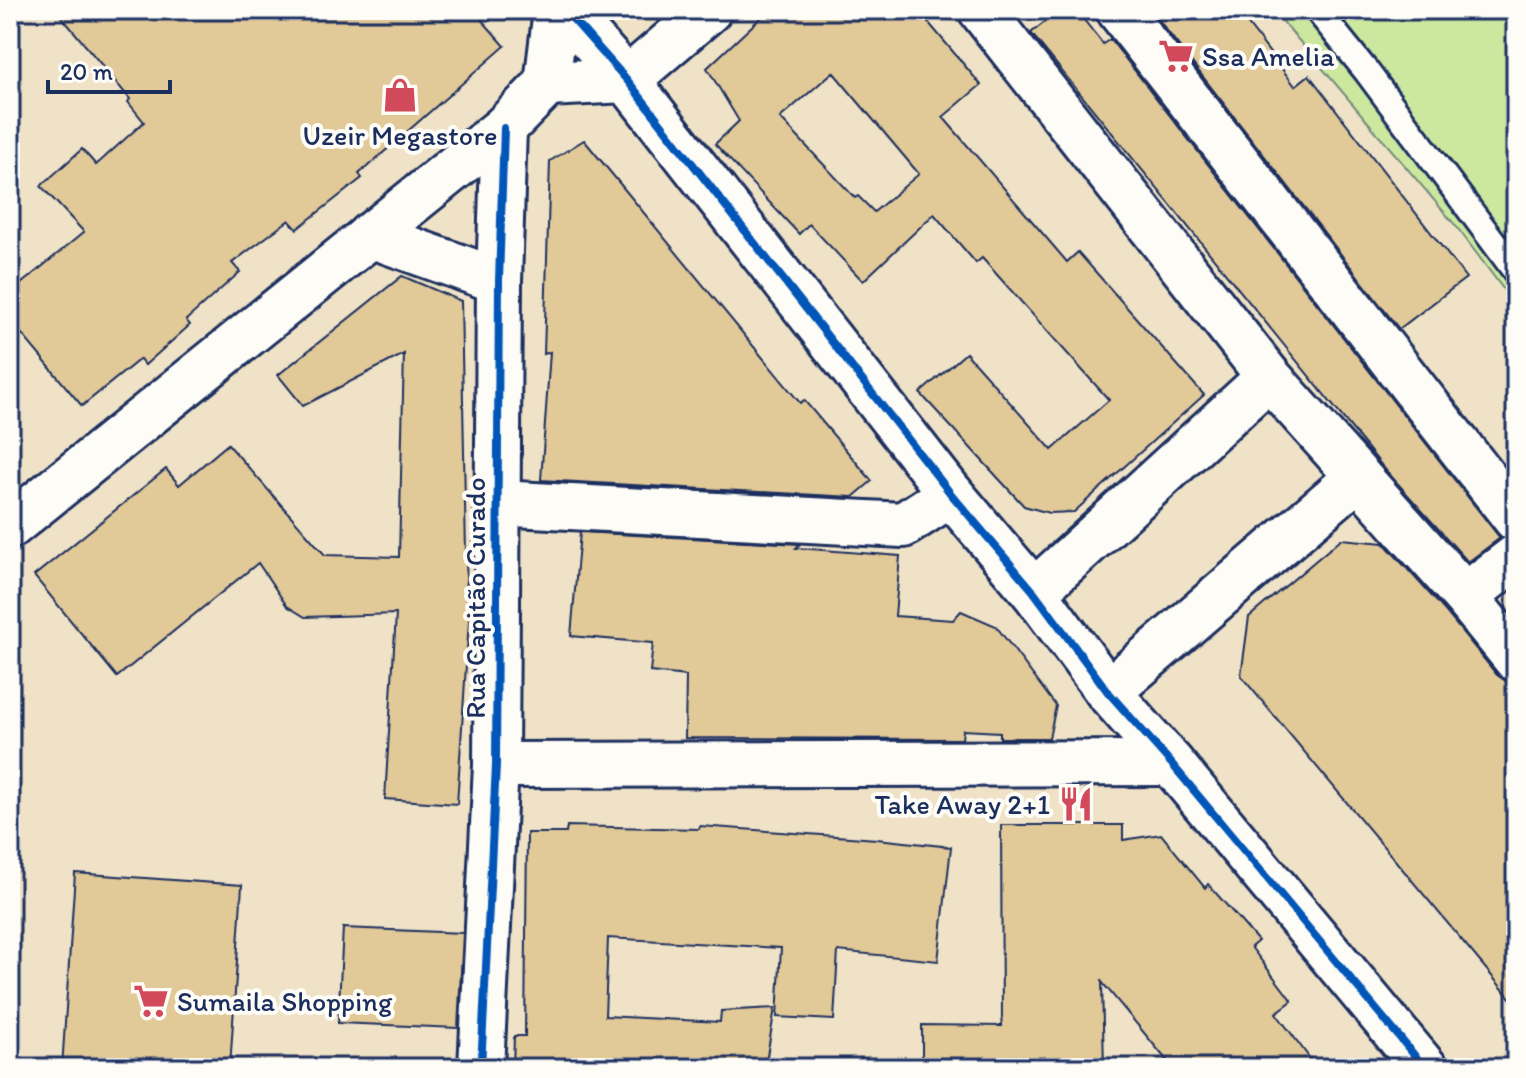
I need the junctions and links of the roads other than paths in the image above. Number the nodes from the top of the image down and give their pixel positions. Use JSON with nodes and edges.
{"nodes":[{"id":1,"x":556,"y":10,"type":"edge"},
{"id":2,"x":565,"y":10,"type":"edge"},
{"id":3,"x":709,"y":10,"type":"edge"},
{"id":4,"x":981,"y":10,"type":"edge"},
{"id":5,"x":1119,"y":10,"type":"edge"},
{"id":6,"x":1317,"y":10,"type":"edge"},
{"id":7,"x":627,"y":80,"type":"junction"},
{"id":8,"x":547,"y":84,"type":"junction"},
{"id":9,"x":504,"y":128,"type":"junction"},
{"id":10,"x":370,"y":235,"type":"junction"},
{"id":11,"x":1516,"y":272,"type":"edge"},
{"id":12,"x":499,"y":281,"type":"junction"},
{"id":13,"x":1269,"y":377,"type":"junction"},
{"id":14,"x":1358,"y":477,"type":"junction"},
{"id":15,"x":951,"y":494,"type":"junction"},
{"id":16,"x":497,"y":503,"type":"junction"},
{"id":17,"x":1516,"y":519,"type":"edge"},
{"id":18,"x":10,"y":526,"type":"edge"},
{"id":19,"x":1516,"y":557,"type":"edge"},
{"id":20,"x":1034,"y":592,"type":"junction"},
{"id":21,"x":1465,"y":596,"type":"junction"},
{"id":22,"x":1516,"y":659,"type":"edge"},
{"id":23,"x":1108,"y":692,"type":"junction"},
{"id":24,"x":1171,"y":763,"type":"junction"},
{"id":25,"x":496,"y":765,"type":"junction"},
{"id":26,"x":481,"y":1068,"type":"edge"},
{"id":27,"x":1425,"y":1068,"type":"edge"}],
"edges":[{"from":1,"to":8,"type":"street"},
{"from":2,"to":7,"type":"street"},
{"from":3,"to":7,"type":"street"},
{"from":4,"to":13,"type":"street"},
{"from":5,"to":17,"type":"street"},
{"from":6,"to":11,"type":"lane"},
{"from":7,"to":8,"type":"street"},
{"from":7,"to":15,"type":"street"},
{"from":8,"to":9,"type":"street"},
{"from":9,"to":10,"type":"street"},
{"from":9,"to":12,"type":"street","name":"Rua Capitão Curado"},
{"from":10,"to":12,"type":"street"},
{"from":10,"to":18,"type":"street"},
{"from":12,"to":16,"type":"street","name":"Rua Capitão Curado"},
{"from":13,"to":14,"type":"street"},
{"from":13,"to":20,"type":"street"},
{"from":14,"to":21,"type":"street"},
{"from":14,"to":23,"type":"street"},
{"from":15,"to":16,"type":"street"},
{"from":15,"to":20,"type":"street"},
{"from":16,"to":25,"type":"street","name":"Rua Capitão Curado"},
{"from":19,"to":21,"type":"street"},
{"from":20,"to":23,"type":"street"},
{"from":21,"to":22,"type":"street"},
{"from":23,"to":24,"type":"street"},
{"from":24,"to":25,"type":"street"},
{"from":24,"to":27,"type":"street"},
{"from":25,"to":26,"type":"street","name":"Rua Capitão Curado"}]}
